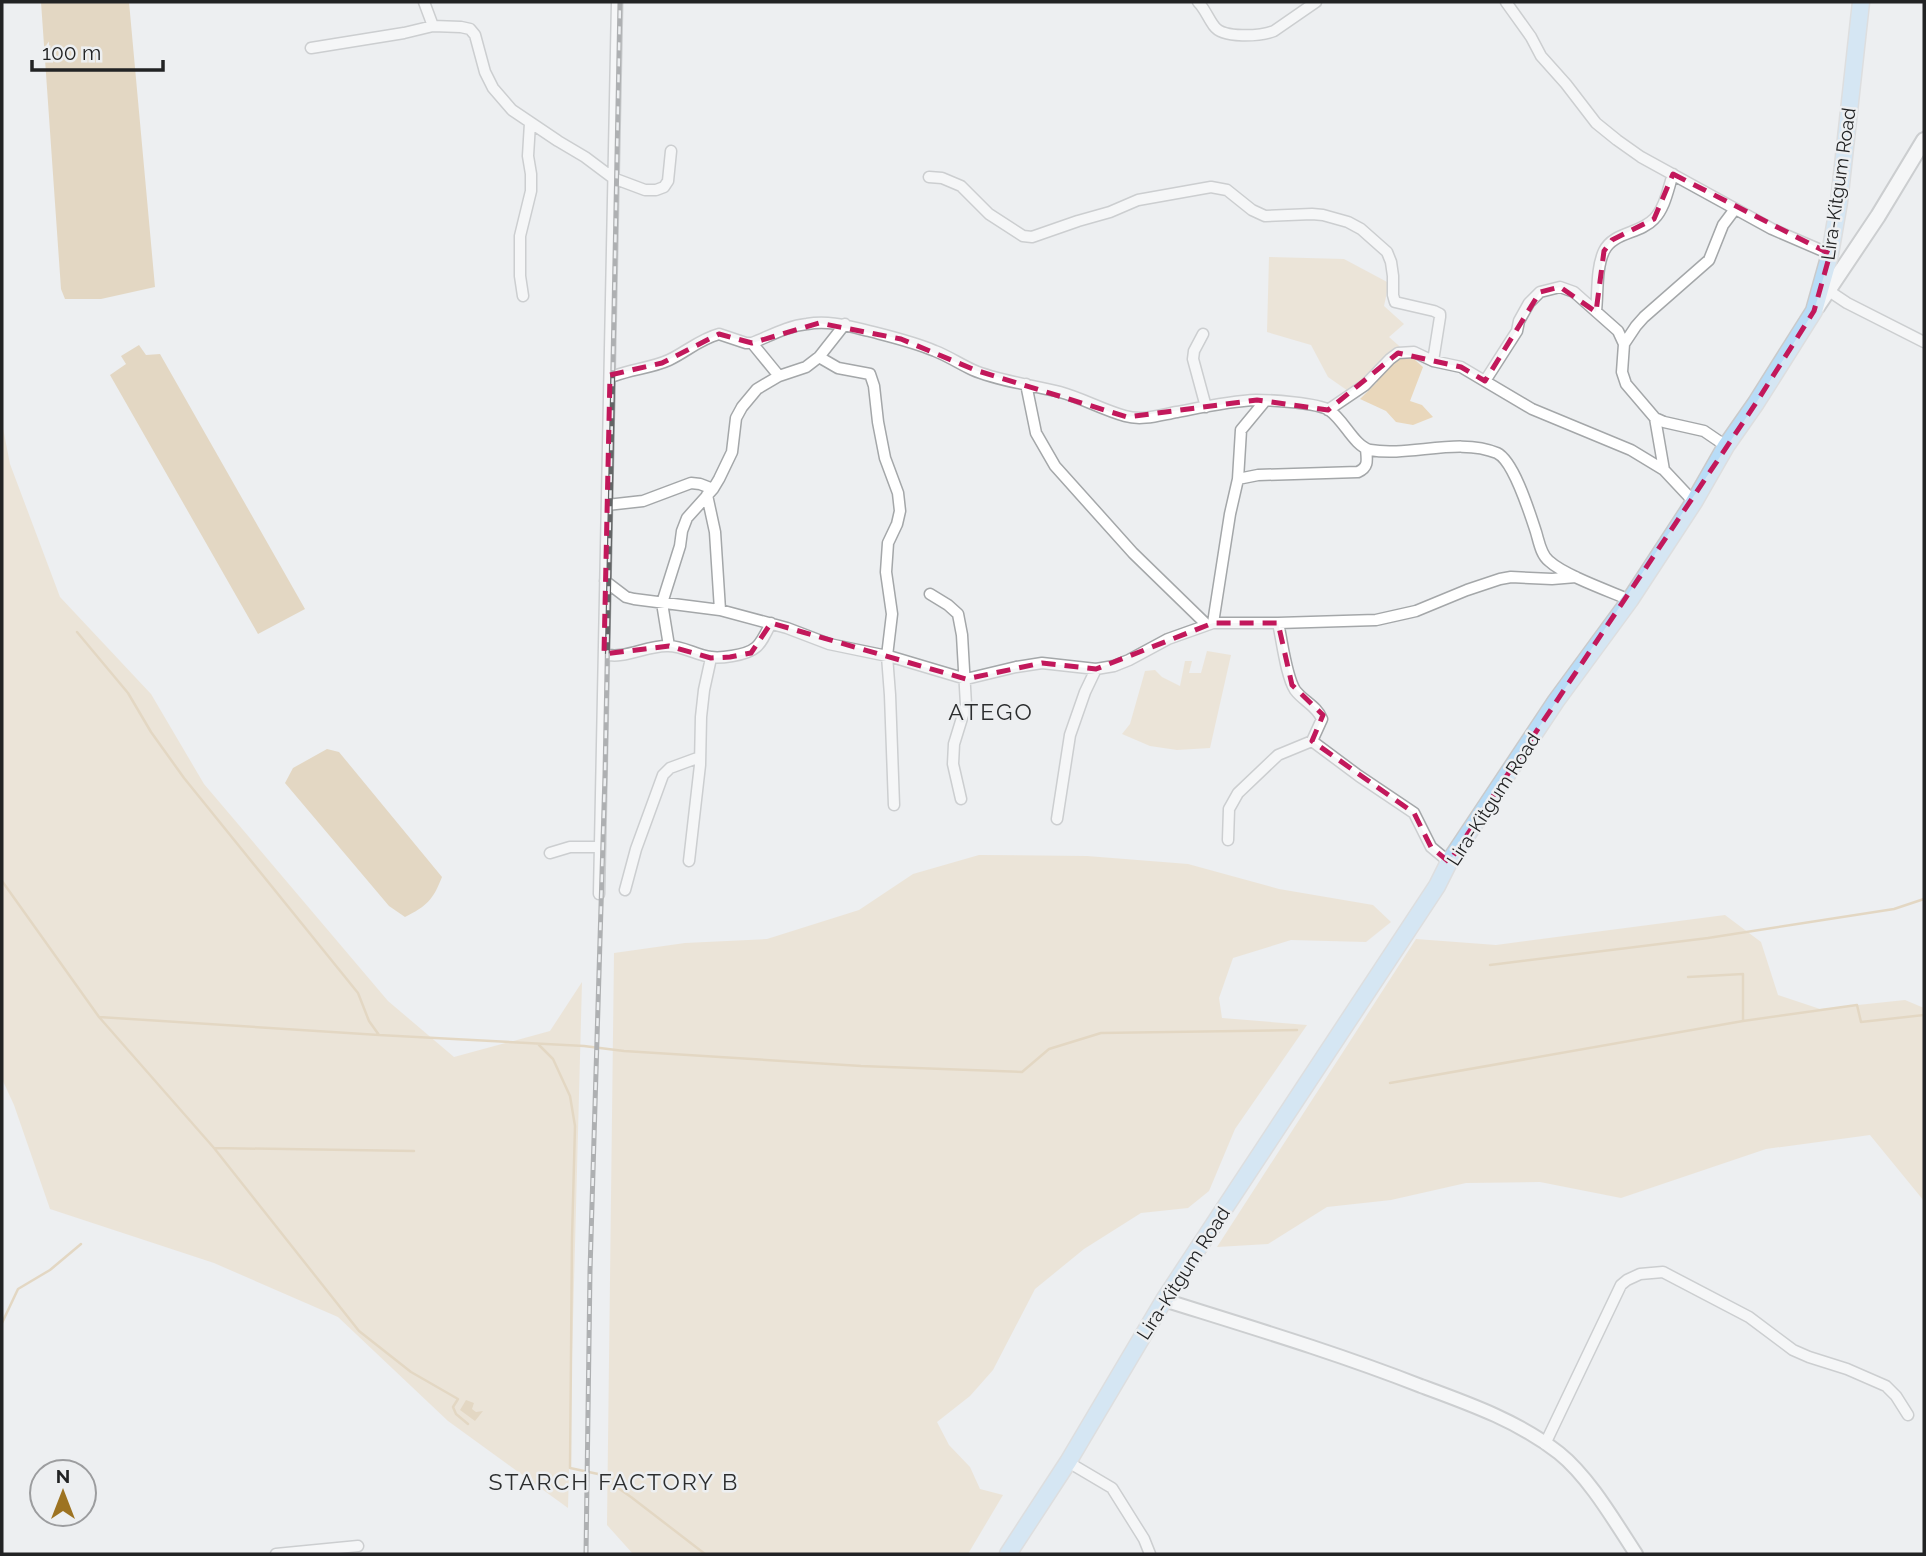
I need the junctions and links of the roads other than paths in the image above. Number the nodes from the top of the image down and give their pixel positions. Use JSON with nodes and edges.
{"nodes":[{"id":1,"x":424,"y":2,"type":"edge"},
{"id":2,"x":617,"y":2,"type":"edge"},
{"id":3,"x":1198,"y":2,"type":"edge"},
{"id":4,"x":1316,"y":2,"type":"edge"},
{"id":5,"x":1506,"y":2,"type":"edge"},
{"id":6,"x":1861,"y":2,"type":"edge"},
{"id":7,"x":433,"y":26,"type":"junction"},
{"id":8,"x":311,"y":48,"type":"dead end"},
{"id":9,"x":530,"y":123,"type":"junction"},
{"id":10,"x":1924,"y":140,"type":"edge"},
{"id":11,"x":671,"y":151,"type":"dead end"},
{"id":12,"x":1673,"y":174,"type":"junction"},
{"id":13,"x":929,"y":177,"type":"dead end"},
{"id":14,"x":613,"y":178,"type":"junction"},
{"id":15,"x":1735,"y":209,"type":"junction"},
{"id":16,"x":1830,"y":254,"type":"junction"},
{"id":17,"x":1829,"y":291,"type":"junction"},
{"id":18,"x":523,"y":296,"type":"dead end"},
{"id":19,"x":1596,"y":311,"type":"junction"},
{"id":20,"x":1814,"y":311,"type":"junction"},
{"id":21,"x":845,"y":324,"type":"junction"},
{"id":22,"x":1203,"y":334,"type":"dead end"},
{"id":23,"x":1908,"y":335,"type":"junction"},
{"id":24,"x":1924,"y":335,"type":"edge"},
{"id":25,"x":1924,"y":342,"type":"edge"},
{"id":26,"x":752,"y":343,"type":"junction"},
{"id":27,"x":1624,"y":344,"type":"junction"},
{"id":28,"x":818,"y":357,"type":"junction"},
{"id":29,"x":1433,"y":361,"type":"junction"},
{"id":30,"x":610,"y":374,"type":"junction"},
{"id":31,"x":779,"y":376,"type":"junction"},
{"id":32,"x":1485,"y":380,"type":"junction"},
{"id":33,"x":1026,"y":384,"type":"junction"},
{"id":34,"x":1265,"y":401,"type":"junction"},
{"id":35,"x":1206,"y":407,"type":"junction"},
{"id":36,"x":1328,"y":410,"type":"junction"},
{"id":37,"x":1655,"y":418,"type":"junction"},
{"id":38,"x":1726,"y":446,"type":"junction"},
{"id":39,"x":1366,"y":449,"type":"junction"},
{"id":40,"x":1664,"y":470,"type":"junction"},
{"id":41,"x":1238,"y":479,"type":"junction"},
{"id":42,"x":710,"y":492,"type":"junction"},
{"id":43,"x":1694,"y":502,"type":"junction"},
{"id":44,"x":607,"y":505,"type":"junction"},
{"id":45,"x":1576,"y":577,"type":"junction"},
{"id":46,"x":605,"y":581,"type":"junction"},
{"id":47,"x":930,"y":594,"type":"dead end"},
{"id":48,"x":1630,"y":600,"type":"junction"},
{"id":49,"x":662,"y":603,"type":"junction"},
{"id":50,"x":720,"y":610,"type":"junction"},
{"id":51,"x":771,"y":623,"type":"junction"},
{"id":52,"x":1278,"y":623,"type":"junction"},
{"id":53,"x":1210,"y":624,"type":"junction"},
{"id":54,"x":669,"y":646,"type":"junction"},
{"id":55,"x":604,"y":654,"type":"junction"},
{"id":56,"x":887,"y":656,"type":"junction"},
{"id":57,"x":712,"y":658,"type":"junction"},
{"id":58,"x":1096,"y":669,"type":"junction"},
{"id":59,"x":966,"y":680,"type":"junction"},
{"id":60,"x":1312,"y":741,"type":"junction"},
{"id":61,"x":700,"y":757,"type":"junction"},
{"id":62,"x":961,"y":799,"type":"dead end"},
{"id":63,"x":894,"y":805,"type":"dead end"},
{"id":64,"x":1057,"y":819,"type":"dead end"},
{"id":65,"x":1228,"y":841,"type":"dead end"},
{"id":66,"x":600,"y":847,"type":"junction"},
{"id":67,"x":550,"y":853,"type":"dead end"},
{"id":68,"x":689,"y":861,"type":"dead end"},
{"id":69,"x":1449,"y":862,"type":"junction"},
{"id":70,"x":625,"y":890,"type":"dead end"},
{"id":71,"x":599,"y":894,"type":"dead end"},
{"id":72,"x":1164,"y":1300,"type":"junction"},
{"id":73,"x":1908,"y":1415,"type":"dead end"},
{"id":74,"x":1545,"y":1444,"type":"junction"},
{"id":75,"x":1068,"y":1462,"type":"junction"},
{"id":76,"x":358,"y":1546,"type":"dead end"},
{"id":77,"x":276,"y":1554,"type":"edge"},
{"id":78,"x":1008,"y":1554,"type":"edge"},
{"id":79,"x":1150,"y":1554,"type":"edge"},
{"id":80,"x":1636,"y":1554,"type":"edge"}],
"edges":[{"from":1,"to":7,"type":"street"},
{"from":2,"to":14,"type":"street"},
{"from":3,"to":4,"type":"street"},
{"from":5,"to":12,"type":"street"},
{"from":6,"to":16,"type":"main road","name":"Lira-Kitgum Road"},
{"from":7,"to":8,"type":"street"},
{"from":7,"to":9,"type":"street"},
{"from":9,"to":14,"type":"street"},
{"from":9,"to":18,"type":"street"},
{"from":10,"to":17,"type":"main road"},
{"from":11,"to":14,"type":"street"},
{"from":12,"to":15,"type":"street"},
{"from":12,"to":19,"type":"street"},
{"from":13,"to":29,"type":"street"},
{"from":14,"to":30,"type":"street"},
{"from":15,"to":16,"type":"street"},
{"from":15,"to":27,"type":"street"},
{"from":16,"to":20,"type":"main road","name":"Lira-Kitgum Road"},
{"from":17,"to":20,"type":"main road"},
{"from":17,"to":23,"type":"street"},
{"from":19,"to":27,"type":"street"},
{"from":19,"to":32,"type":"street"},
{"from":20,"to":38,"type":"main road","name":"Lira-Kitgum Road"},
{"from":21,"to":26,"type":"street"},
{"from":21,"to":28,"type":"street"},
{"from":21,"to":33,"type":"street"},
{"from":22,"to":35,"type":"street"},
{"from":23,"to":24,"type":"street"},
{"from":23,"to":25,"type":"street"},
{"from":26,"to":30,"type":"street"},
{"from":26,"to":31,"type":"street"},
{"from":27,"to":37,"type":"street"},
{"from":28,"to":31,"type":"street"},
{"from":28,"to":56,"type":"street"},
{"from":29,"to":32,"type":"street"},
{"from":29,"to":36,"type":"street"},
{"from":30,"to":44,"type":"street"},
{"from":31,"to":42,"type":"street"},
{"from":32,"to":40,"type":"street"},
{"from":33,"to":35,"type":"street"},
{"from":33,"to":53,"type":"street"},
{"from":34,"to":35,"type":"street"},
{"from":34,"to":36,"type":"street"},
{"from":34,"to":41,"type":"street"},
{"from":36,"to":39,"type":"street"},
{"from":37,"to":38,"type":"street"},
{"from":37,"to":40,"type":"street"},
{"from":38,"to":43,"type":"main road","name":"Lira-Kitgum Road"},
{"from":39,"to":41,"type":"street"},
{"from":39,"to":45,"type":"street"},
{"from":40,"to":43,"type":"street"},
{"from":41,"to":53,"type":"street"},
{"from":42,"to":44,"type":"street"},
{"from":42,"to":49,"type":"street"},
{"from":42,"to":50,"type":"street"},
{"from":43,"to":48,"type":"main road","name":"Lira-Kitgum Road"},
{"from":44,"to":46,"type":"street"},
{"from":45,"to":48,"type":"street"},
{"from":45,"to":52,"type":"street"},
{"from":46,"to":49,"type":"street"},
{"from":46,"to":55,"type":"street"},
{"from":47,"to":59,"type":"street"},
{"from":48,"to":69,"type":"main road","name":"Lira-Kitgum Road"},
{"from":49,"to":50,"type":"street"},
{"from":49,"to":54,"type":"street"},
{"from":50,"to":51,"type":"street"},
{"from":51,"to":56,"type":"street"},
{"from":51,"to":57,"type":"street"},
{"from":52,"to":53,"type":"street"},
{"from":52,"to":60,"type":"street"},
{"from":53,"to":58,"type":"street"},
{"from":54,"to":55,"type":"street"},
{"from":54,"to":57,"type":"street"},
{"from":55,"to":66,"type":"street"},
{"from":56,"to":59,"type":"street"},
{"from":56,"to":63,"type":"street"},
{"from":57,"to":61,"type":"street"},
{"from":58,"to":59,"type":"street"},
{"from":58,"to":64,"type":"street"},
{"from":59,"to":62,"type":"street"},
{"from":60,"to":65,"type":"street"},
{"from":60,"to":69,"type":"street"},
{"from":61,"to":68,"type":"street"},
{"from":61,"to":70,"type":"street"},
{"from":66,"to":67,"type":"street"},
{"from":66,"to":71,"type":"street"},
{"from":69,"to":72,"type":"main road","name":"Lira-Kitgum Road"},
{"from":72,"to":74,"type":"street"},
{"from":72,"to":75,"type":"main road","name":"Lira-Kitgum Road"},
{"from":73,"to":74,"type":"street"},
{"from":74,"to":80,"type":"street"},
{"from":75,"to":78,"type":"main road","name":"Lira-Kitgum Road"},
{"from":75,"to":79,"type":"street"},
{"from":76,"to":77,"type":"street"}]}
